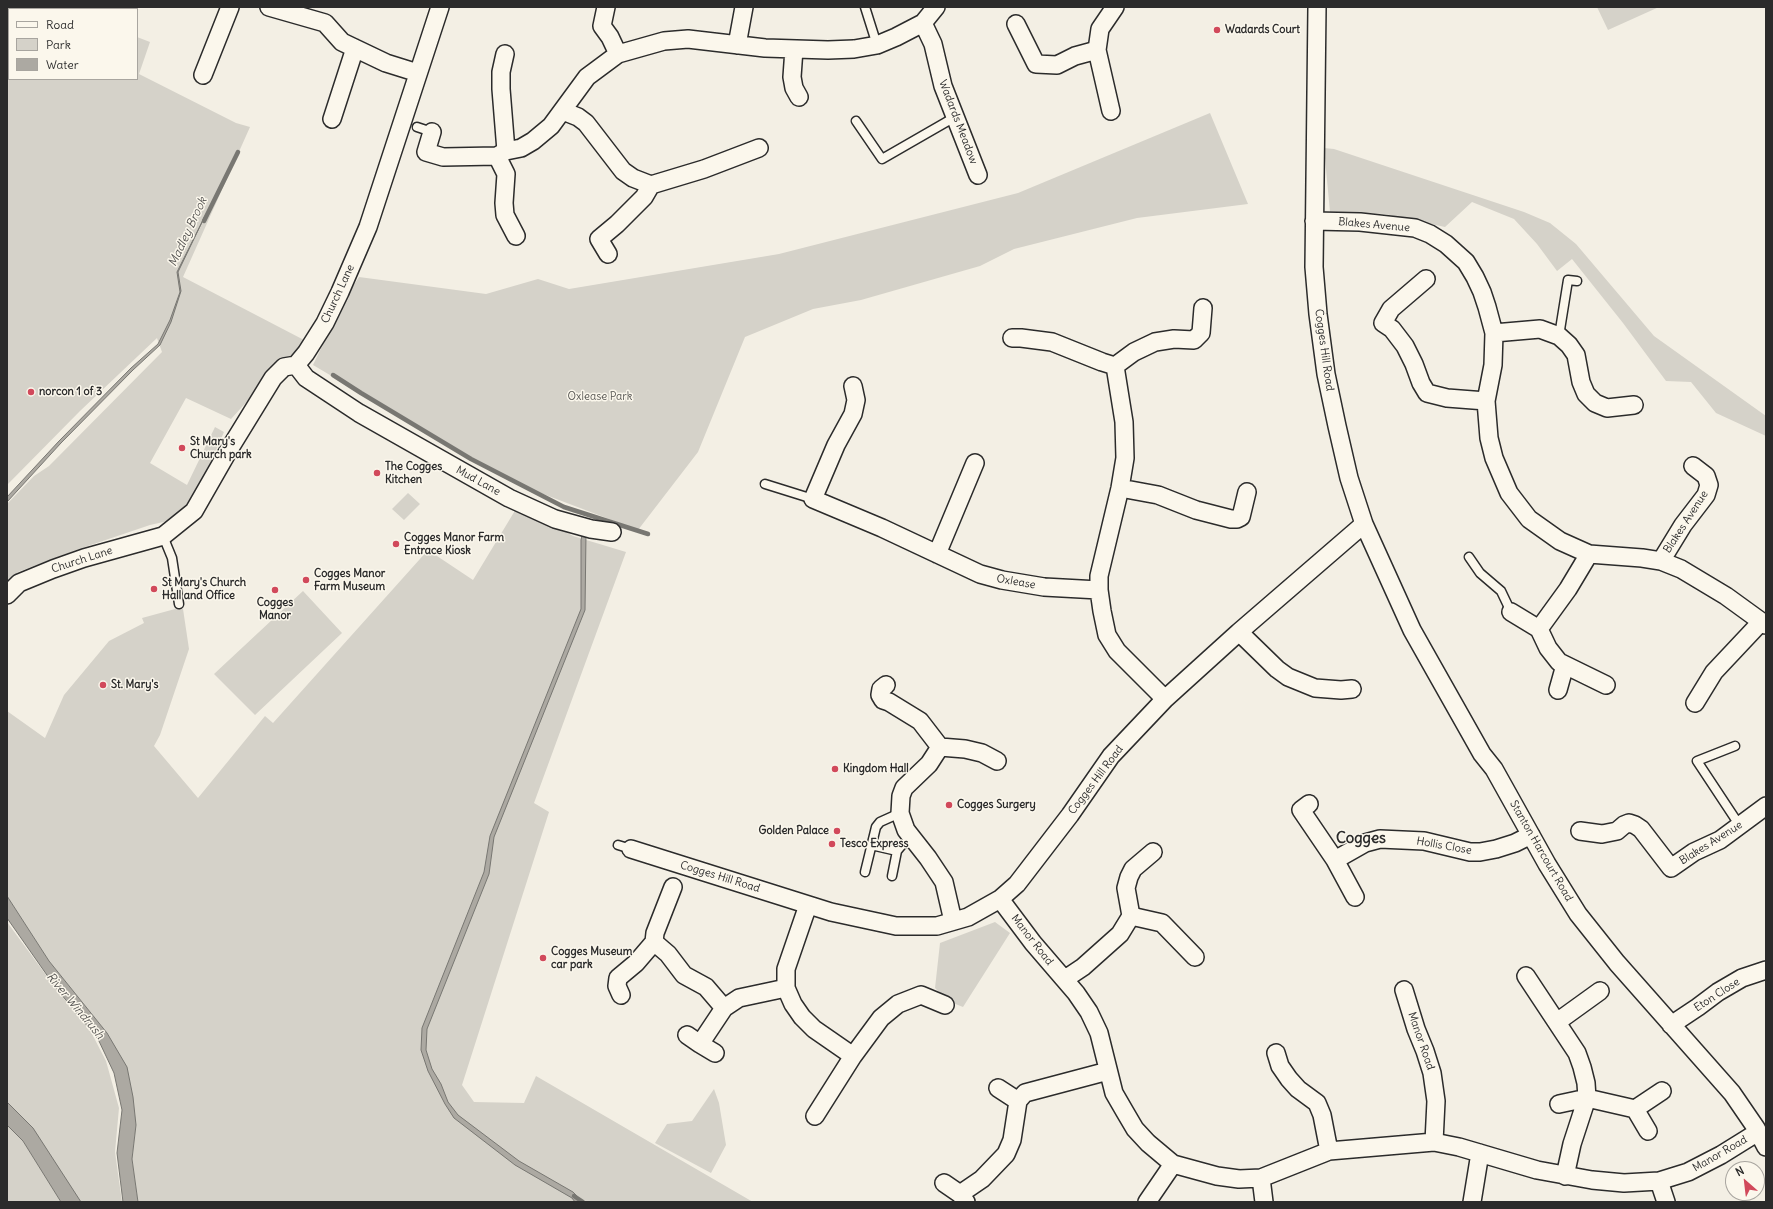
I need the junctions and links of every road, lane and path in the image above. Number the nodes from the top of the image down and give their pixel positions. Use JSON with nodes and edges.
{"nodes":[{"id":1,"x":230,"y":7,"type":"edge"},
{"id":2,"x":269,"y":7,"type":"edge"},
{"id":3,"x":440,"y":7,"type":"edge"},
{"id":4,"x":606,"y":7,"type":"edge"},
{"id":5,"x":744,"y":7,"type":"edge"},
{"id":6,"x":865,"y":7,"type":"edge"},
{"id":7,"x":936,"y":7,"type":"edge"},
{"id":8,"x":1115,"y":7,"type":"edge"},
{"id":9,"x":1317,"y":7,"type":"edge"},
{"id":10,"x":923,"y":23,"type":"junction"},
{"id":11,"x":1016,"y":24,"type":"dead end"},
{"id":12,"x":737,"y":45,"type":"junction"},
{"id":13,"x":877,"y":45,"type":"junction"},
{"id":14,"x":355,"y":48,"type":"junction"},
{"id":15,"x":794,"y":49,"type":"junction"},
{"id":16,"x":1097,"y":50,"type":"junction"},
{"id":17,"x":505,"y":54,"type":"dead end"},
{"id":18,"x":618,"y":54,"type":"junction"},
{"id":19,"x":418,"y":73,"type":"junction"},
{"id":20,"x":203,"y":75,"type":"dead end"},
{"id":21,"x":799,"y":97,"type":"dead end"},
{"id":22,"x":563,"y":111,"type":"junction"},
{"id":23,"x":1111,"y":111,"type":"dead end"},
{"id":24,"x":955,"y":117,"type":"junction"},
{"id":25,"x":332,"y":119,"type":"dead end"},
{"id":26,"x":856,"y":121,"type":"dead end"},
{"id":27,"x":424,"y":129,"type":"dead end"},
{"id":28,"x":759,"y":148,"type":"dead end"},
{"id":29,"x":501,"y":154,"type":"junction"},
{"id":30,"x":978,"y":176,"type":"dead end"},
{"id":31,"x":651,"y":185,"type":"junction"},
{"id":32,"x":1314,"y":222,"type":"junction"},
{"id":33,"x":516,"y":236,"type":"dead end"},
{"id":34,"x":608,"y":254,"type":"dead end"},
{"id":35,"x":1426,"y":280,"type":"dead end"},
{"id":36,"x":1578,"y":281,"type":"dead end"},
{"id":37,"x":1203,"y":308,"type":"dead end"},
{"id":38,"x":1494,"y":333,"type":"junction"},
{"id":39,"x":1559,"y":336,"type":"junction"},
{"id":40,"x":1012,"y":338,"type":"dead end"},
{"id":41,"x":296,"y":365,"type":"junction"},
{"id":42,"x":1115,"y":366,"type":"junction"},
{"id":43,"x":853,"y":386,"type":"dead end"},
{"id":44,"x":1486,"y":401,"type":"junction"},
{"id":45,"x":1634,"y":405,"type":"dead end"},
{"id":46,"x":975,"y":463,"type":"dead end"},
{"id":47,"x":1693,"y":466,"type":"dead end"},
{"id":48,"x":765,"y":484,"type":"dead end"},
{"id":49,"x":1120,"y":488,"type":"junction"},
{"id":50,"x":1247,"y":492,"type":"dead end"},
{"id":51,"x":813,"y":499,"type":"junction"},
{"id":52,"x":1364,"y":524,"type":"junction"},
{"id":53,"x":612,"y":532,"type":"dead end"},
{"id":54,"x":163,"y":536,"type":"junction"},
{"id":55,"x":937,"y":554,"type":"junction"},
{"id":56,"x":1588,"y":554,"type":"junction"},
{"id":57,"x":1469,"y":557,"type":"dead end"},
{"id":58,"x":1661,"y":561,"type":"junction"},
{"id":59,"x":1099,"y":590,"type":"junction"},
{"id":60,"x":7,"y":595,"type":"edge"},
{"id":61,"x":178,"y":604,"type":"dead end"},
{"id":62,"x":1511,"y":612,"type":"joint"},
{"id":63,"x":1764,"y":624,"type":"edge"},
{"id":64,"x":1539,"y":629,"type":"junction"},
{"id":65,"x":1239,"y":632,"type":"junction"},
{"id":66,"x":1565,"y":665,"type":"junction"},
{"id":67,"x":886,"y":685,"type":"dead end"},
{"id":68,"x":1606,"y":685,"type":"dead end"},
{"id":69,"x":1352,"y":688,"type":"dead end"},
{"id":70,"x":1558,"y":690,"type":"dead end"},
{"id":71,"x":1165,"y":698,"type":"junction"},
{"id":72,"x":1695,"y":703,"type":"dead end"},
{"id":73,"x":1735,"y":746,"type":"dead end"},
{"id":74,"x":940,"y":747,"type":"junction"},
{"id":75,"x":997,"y":761,"type":"dead end"},
{"id":76,"x":1309,"y":804,"type":"dead end"},
{"id":77,"x":1766,"y":806,"type":"edge"},
{"id":78,"x":900,"y":813,"type":"junction"},
{"id":79,"x":1740,"y":826,"type":"junction"},
{"id":80,"x":1580,"y":831,"type":"dead end"},
{"id":81,"x":1531,"y":835,"type":"junction"},
{"id":82,"x":913,"y":838,"type":"junction"},
{"id":83,"x":871,"y":845,"type":"junction"},
{"id":84,"x":625,"y":847,"type":"dead end"},
{"id":85,"x":897,"y":851,"type":"junction"},
{"id":86,"x":1153,"y":852,"type":"dead end"},
{"id":87,"x":1336,"y":860,"type":"junction"},
{"id":88,"x":865,"y":872,"type":"dead end"},
{"id":89,"x":892,"y":876,"type":"dead end"},
{"id":90,"x":673,"y":888,"type":"dead end"},
{"id":91,"x":1355,"y":897,"type":"dead end"},
{"id":92,"x":1000,"y":899,"type":"junction"},
{"id":93,"x":808,"y":905,"type":"junction"},
{"id":94,"x":1131,"y":916,"type":"junction"},
{"id":95,"x":953,"y":921,"type":"junction"},
{"id":96,"x":654,"y":942,"type":"junction"},
{"id":97,"x":1195,"y":957,"type":"dead end"},
{"id":98,"x":1766,"y":970,"type":"edge"},
{"id":99,"x":1526,"y":976,"type":"dead end"},
{"id":100,"x":1065,"y":979,"type":"junction"},
{"id":101,"x":786,"y":988,"type":"junction"},
{"id":102,"x":1404,"y":990,"type":"dead end"},
{"id":103,"x":1600,"y":991,"type":"dead end"},
{"id":104,"x":621,"y":995,"type":"dead end"},
{"id":105,"x":945,"y":1005,"type":"dead end"},
{"id":106,"x":724,"y":1008,"type":"junction"},
{"id":107,"x":1557,"y":1022,"type":"junction"},
{"id":108,"x":1670,"y":1025,"type":"junction"},
{"id":109,"x":1276,"y":1053,"type":"dead end"},
{"id":110,"x":715,"y":1054,"type":"dead end"},
{"id":111,"x":853,"y":1056,"type":"junction"},
{"id":112,"x":1108,"y":1071,"type":"junction"},
{"id":113,"x":998,"y":1088,"type":"dead end"},
{"id":114,"x":1662,"y":1091,"type":"dead end"},
{"id":115,"x":1587,"y":1098,"type":"junction"},
{"id":116,"x":1018,"y":1101,"type":"junction"},
{"id":117,"x":1559,"y":1104,"type":"dead end"},
{"id":118,"x":1635,"y":1109,"type":"junction"},
{"id":119,"x":815,"y":1116,"type":"dead end"},
{"id":120,"x":1648,"y":1130,"type":"dead end"},
{"id":121,"x":1758,"y":1132,"type":"junction"},
{"id":122,"x":1434,"y":1142,"type":"junction"},
{"id":123,"x":1766,"y":1147,"type":"edge"},
{"id":124,"x":1329,"y":1151,"type":"junction"},
{"id":125,"x":1480,"y":1152,"type":"junction"},
{"id":126,"x":1173,"y":1164,"type":"junction"},
{"id":127,"x":1565,"y":1176,"type":"junction"},
{"id":128,"x":1261,"y":1178,"type":"junction"},
{"id":129,"x":1659,"y":1180,"type":"junction"},
{"id":130,"x":944,"y":1183,"type":"dead end"},
{"id":131,"x":963,"y":1198,"type":"edge"},
{"id":132,"x":1147,"y":1202,"type":"edge"},
{"id":133,"x":1264,"y":1202,"type":"edge"},
{"id":134,"x":1472,"y":1202,"type":"edge"},
{"id":135,"x":1666,"y":1202,"type":"edge"}],
"edges":[{"from":1,"to":20,"type":"street"},
{"from":2,"to":14,"type":"street"},
{"from":3,"to":19,"type":"street","name":"Church Lane"},
{"from":4,"to":18,"type":"street"},
{"from":5,"to":12,"type":"street"},
{"from":6,"to":13,"type":"lane"},
{"from":7,"to":10,"type":"street"},
{"from":8,"to":16,"type":"street"},
{"from":9,"to":32,"type":"street","name":"Cogges Hill Road"},
{"from":10,"to":13,"type":"street"},
{"from":10,"to":24,"type":"street","name":"Wadards Meadow"},
{"from":11,"to":16,"type":"street"},
{"from":12,"to":15,"type":"street"},
{"from":12,"to":18,"type":"street"},
{"from":13,"to":15,"type":"street"},
{"from":14,"to":19,"type":"street"},
{"from":14,"to":25,"type":"street"},
{"from":15,"to":21,"type":"street"},
{"from":16,"to":23,"type":"street"},
{"from":17,"to":29,"type":"street"},
{"from":18,"to":22,"type":"street"},
{"from":19,"to":41,"type":"street","name":"Church Lane"},
{"from":22,"to":29,"type":"street"},
{"from":22,"to":31,"type":"street"},
{"from":24,"to":26,"type":"lane"},
{"from":24,"to":30,"type":"street","name":"Wadards Meadow"},
{"from":27,"to":29,"type":"street"},
{"from":28,"to":31,"type":"street"},
{"from":29,"to":33,"type":"street"},
{"from":31,"to":34,"type":"street"},
{"from":32,"to":38,"type":"street","name":"Blakes Avenue"},
{"from":32,"to":52,"type":"street","name":"Cogges Hill Road"},
{"from":35,"to":44,"type":"street"},
{"from":36,"to":39,"type":"lane"},
{"from":37,"to":42,"type":"street"},
{"from":38,"to":39,"type":"street"},
{"from":38,"to":44,"type":"street","name":"Blakes Avenue"},
{"from":39,"to":45,"type":"street"},
{"from":40,"to":42,"type":"street"},
{"from":41,"to":53,"type":"street","name":"Mud Lane"},
{"from":41,"to":54,"type":"street","name":"Church Lane"},
{"from":42,"to":49,"type":"street"},
{"from":43,"to":51,"type":"street"},
{"from":44,"to":56,"type":"street","name":"Blakes Avenue"},
{"from":46,"to":55,"type":"street"},
{"from":47,"to":58,"type":"street","name":"Blakes Avenue"},
{"from":48,"to":51,"type":"lane","name":"Oxlease"},
{"from":49,"to":50,"type":"street"},
{"from":49,"to":59,"type":"street"},
{"from":51,"to":55,"type":"street","name":"Oxlease"},
{"from":52,"to":65,"type":"street","name":"Cogges Hill Road"},
{"from":52,"to":81,"type":"street","name":"Stanton Harcourt Road"},
{"from":54,"to":60,"type":"street","name":"Church Lane"},
{"from":54,"to":61,"type":"lane"},
{"from":55,"to":59,"type":"street","name":"Oxlease"},
{"from":56,"to":58,"type":"street","name":"Blakes Avenue"},
{"from":56,"to":64,"type":"street"},
{"from":57,"to":62,"type":"lane"},
{"from":58,"to":63,"type":"street","name":"Blakes Avenue"},
{"from":59,"to":71,"type":"street"},
{"from":62,"to":64,"type":"street"},
{"from":63,"to":72,"type":"street","name":"Blakes Avenue"},
{"from":64,"to":66,"type":"street"},
{"from":65,"to":69,"type":"street"},
{"from":65,"to":71,"type":"street","name":"Cogges Hill Road"},
{"from":66,"to":68,"type":"street"},
{"from":66,"to":70,"type":"street"},
{"from":67,"to":74,"type":"street"},
{"from":71,"to":92,"type":"street","name":"Cogges Hill Road"},
{"from":73,"to":79,"type":"lane"},
{"from":74,"to":75,"type":"street"},
{"from":74,"to":78,"type":"street"},
{"from":76,"to":87,"type":"street"},
{"from":77,"to":79,"type":"street","name":"Blakes Avenue"},
{"from":78,"to":82,"type":"street"},
{"from":78,"to":83,"type":"lane"},
{"from":79,"to":80,"type":"street","name":"Blakes Avenue"},
{"from":81,"to":87,"type":"street","name":"Hollis Close"},
{"from":81,"to":108,"type":"street","name":"Stanton Harcourt Road"},
{"from":82,"to":85,"type":"lane"},
{"from":82,"to":95,"type":"street"},
{"from":83,"to":85,"type":"lane"},
{"from":83,"to":88,"type":"lane"},
{"from":84,"to":93,"type":"street","name":"Cogges Hill Road"},
{"from":85,"to":89,"type":"lane"},
{"from":86,"to":94,"type":"street"},
{"from":87,"to":91,"type":"street"},
{"from":90,"to":96,"type":"street"},
{"from":92,"to":95,"type":"street","name":"Cogges Hill Road"},
{"from":92,"to":100,"type":"street","name":"Manor Road"},
{"from":93,"to":95,"type":"street","name":"Cogges Hill Road"},
{"from":93,"to":101,"type":"street"},
{"from":94,"to":97,"type":"street"},
{"from":94,"to":100,"type":"street"},
{"from":96,"to":104,"type":"street"},
{"from":96,"to":106,"type":"street"},
{"from":98,"to":108,"type":"street","name":"Eton Close"},
{"from":99,"to":107,"type":"street"},
{"from":100,"to":112,"type":"street","name":"Manor Road"},
{"from":101,"to":106,"type":"street"},
{"from":101,"to":111,"type":"street"},
{"from":102,"to":122,"type":"street","name":"Manor Road"},
{"from":103,"to":107,"type":"street"},
{"from":105,"to":111,"type":"street"},
{"from":106,"to":110,"type":"street"},
{"from":107,"to":115,"type":"street"},
{"from":108,"to":121,"type":"street","name":"Stanton Harcourt Road"},
{"from":109,"to":124,"type":"street"},
{"from":111,"to":119,"type":"street"},
{"from":112,"to":116,"type":"street"},
{"from":112,"to":126,"type":"street","name":"Manor Road"},
{"from":113,"to":116,"type":"street"},
{"from":114,"to":118,"type":"street"},
{"from":115,"to":117,"type":"street"},
{"from":115,"to":118,"type":"street"},
{"from":115,"to":127,"type":"street"},
{"from":116,"to":131,"type":"street"},
{"from":118,"to":120,"type":"street"},
{"from":121,"to":123,"type":"street","name":"Stanton Harcourt Road"},
{"from":121,"to":129,"type":"street","name":"Manor Road"},
{"from":122,"to":124,"type":"street","name":"Manor Road"},
{"from":122,"to":125,"type":"street","name":"Manor Road"},
{"from":124,"to":128,"type":"street","name":"Manor Road"},
{"from":125,"to":127,"type":"street","name":"Manor Road"},
{"from":125,"to":134,"type":"street"},
{"from":126,"to":128,"type":"street","name":"Manor Road"},
{"from":126,"to":132,"type":"street"},
{"from":127,"to":129,"type":"street","name":"Manor Road"},
{"from":128,"to":133,"type":"street"},
{"from":129,"to":135,"type":"street"},
{"from":130,"to":131,"type":"street"}]}
